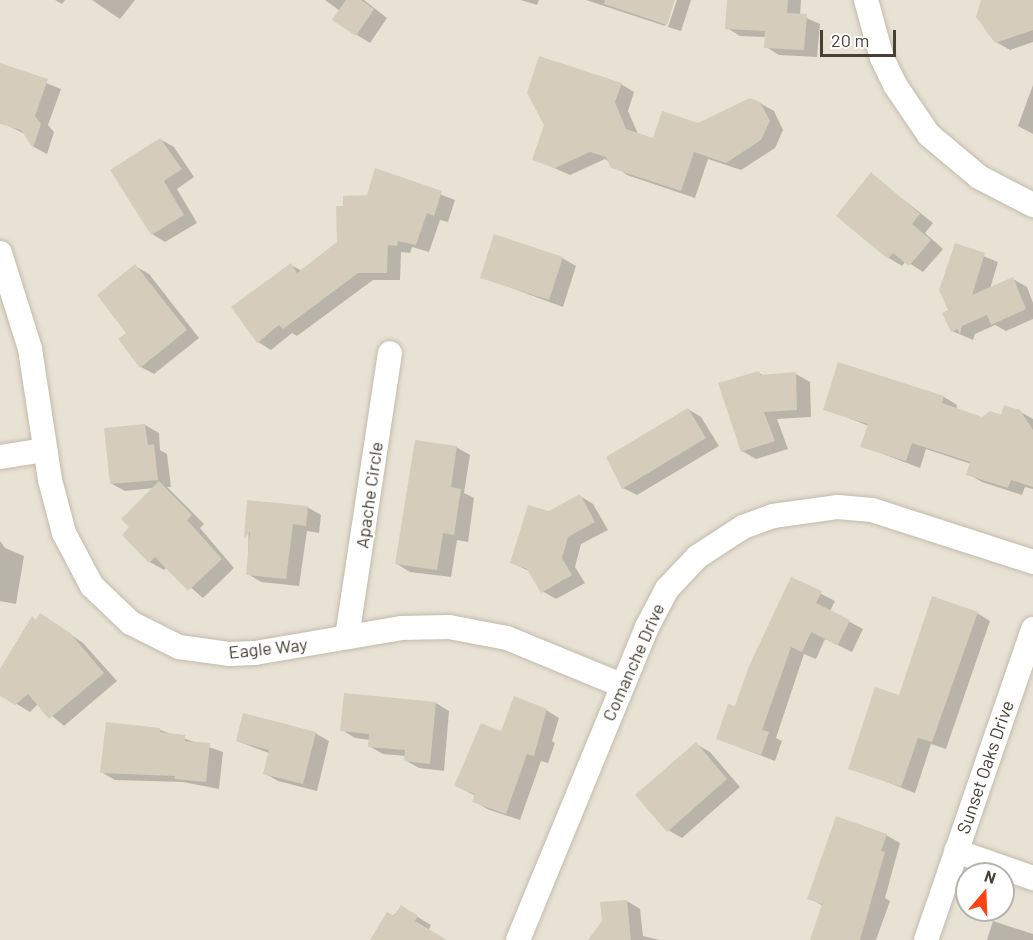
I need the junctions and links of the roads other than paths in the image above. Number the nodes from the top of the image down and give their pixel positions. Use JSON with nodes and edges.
{"nodes":[{"id":1,"x":866,"y":0,"type":"edge"},
{"id":2,"x":1033,"y":205,"type":"edge"},
{"id":3,"x":0,"y":253,"type":"edge"},
{"id":4,"x":390,"y":353,"type":"dead end"},
{"id":5,"x":45,"y":450,"type":"junction"},
{"id":6,"x":0,"y":458,"type":"edge"},
{"id":7,"x":1033,"y":562,"type":"edge"},
{"id":8,"x":1033,"y":628,"type":"edge"},
{"id":9,"x":347,"y":637,"type":"junction"},
{"id":10,"x":621,"y":685,"type":"junction"},
{"id":11,"x":956,"y":851,"type":"junction"},
{"id":12,"x":1033,"y":878,"type":"edge"},
{"id":13,"x":518,"y":940,"type":"edge"},
{"id":14,"x":926,"y":940,"type":"edge"}],
"edges":[{"from":1,"to":2,"type":"street"},
{"from":3,"to":5,"type":"street","name":"Eagle Way"},
{"from":4,"to":9,"type":"street","name":"Apache Circle"},
{"from":5,"to":6,"type":"street"},
{"from":5,"to":9,"type":"street","name":"Eagle Way"},
{"from":7,"to":10,"type":"street","name":"Comanche Drive"},
{"from":8,"to":11,"type":"street","name":"Sunset Oaks Drive"},
{"from":9,"to":10,"type":"street","name":"Eagle Way"},
{"from":10,"to":13,"type":"street","name":"Comanche Drive"},
{"from":11,"to":12,"type":"street"},
{"from":11,"to":14,"type":"street","name":"Sunset Oaks Drive"}]}
